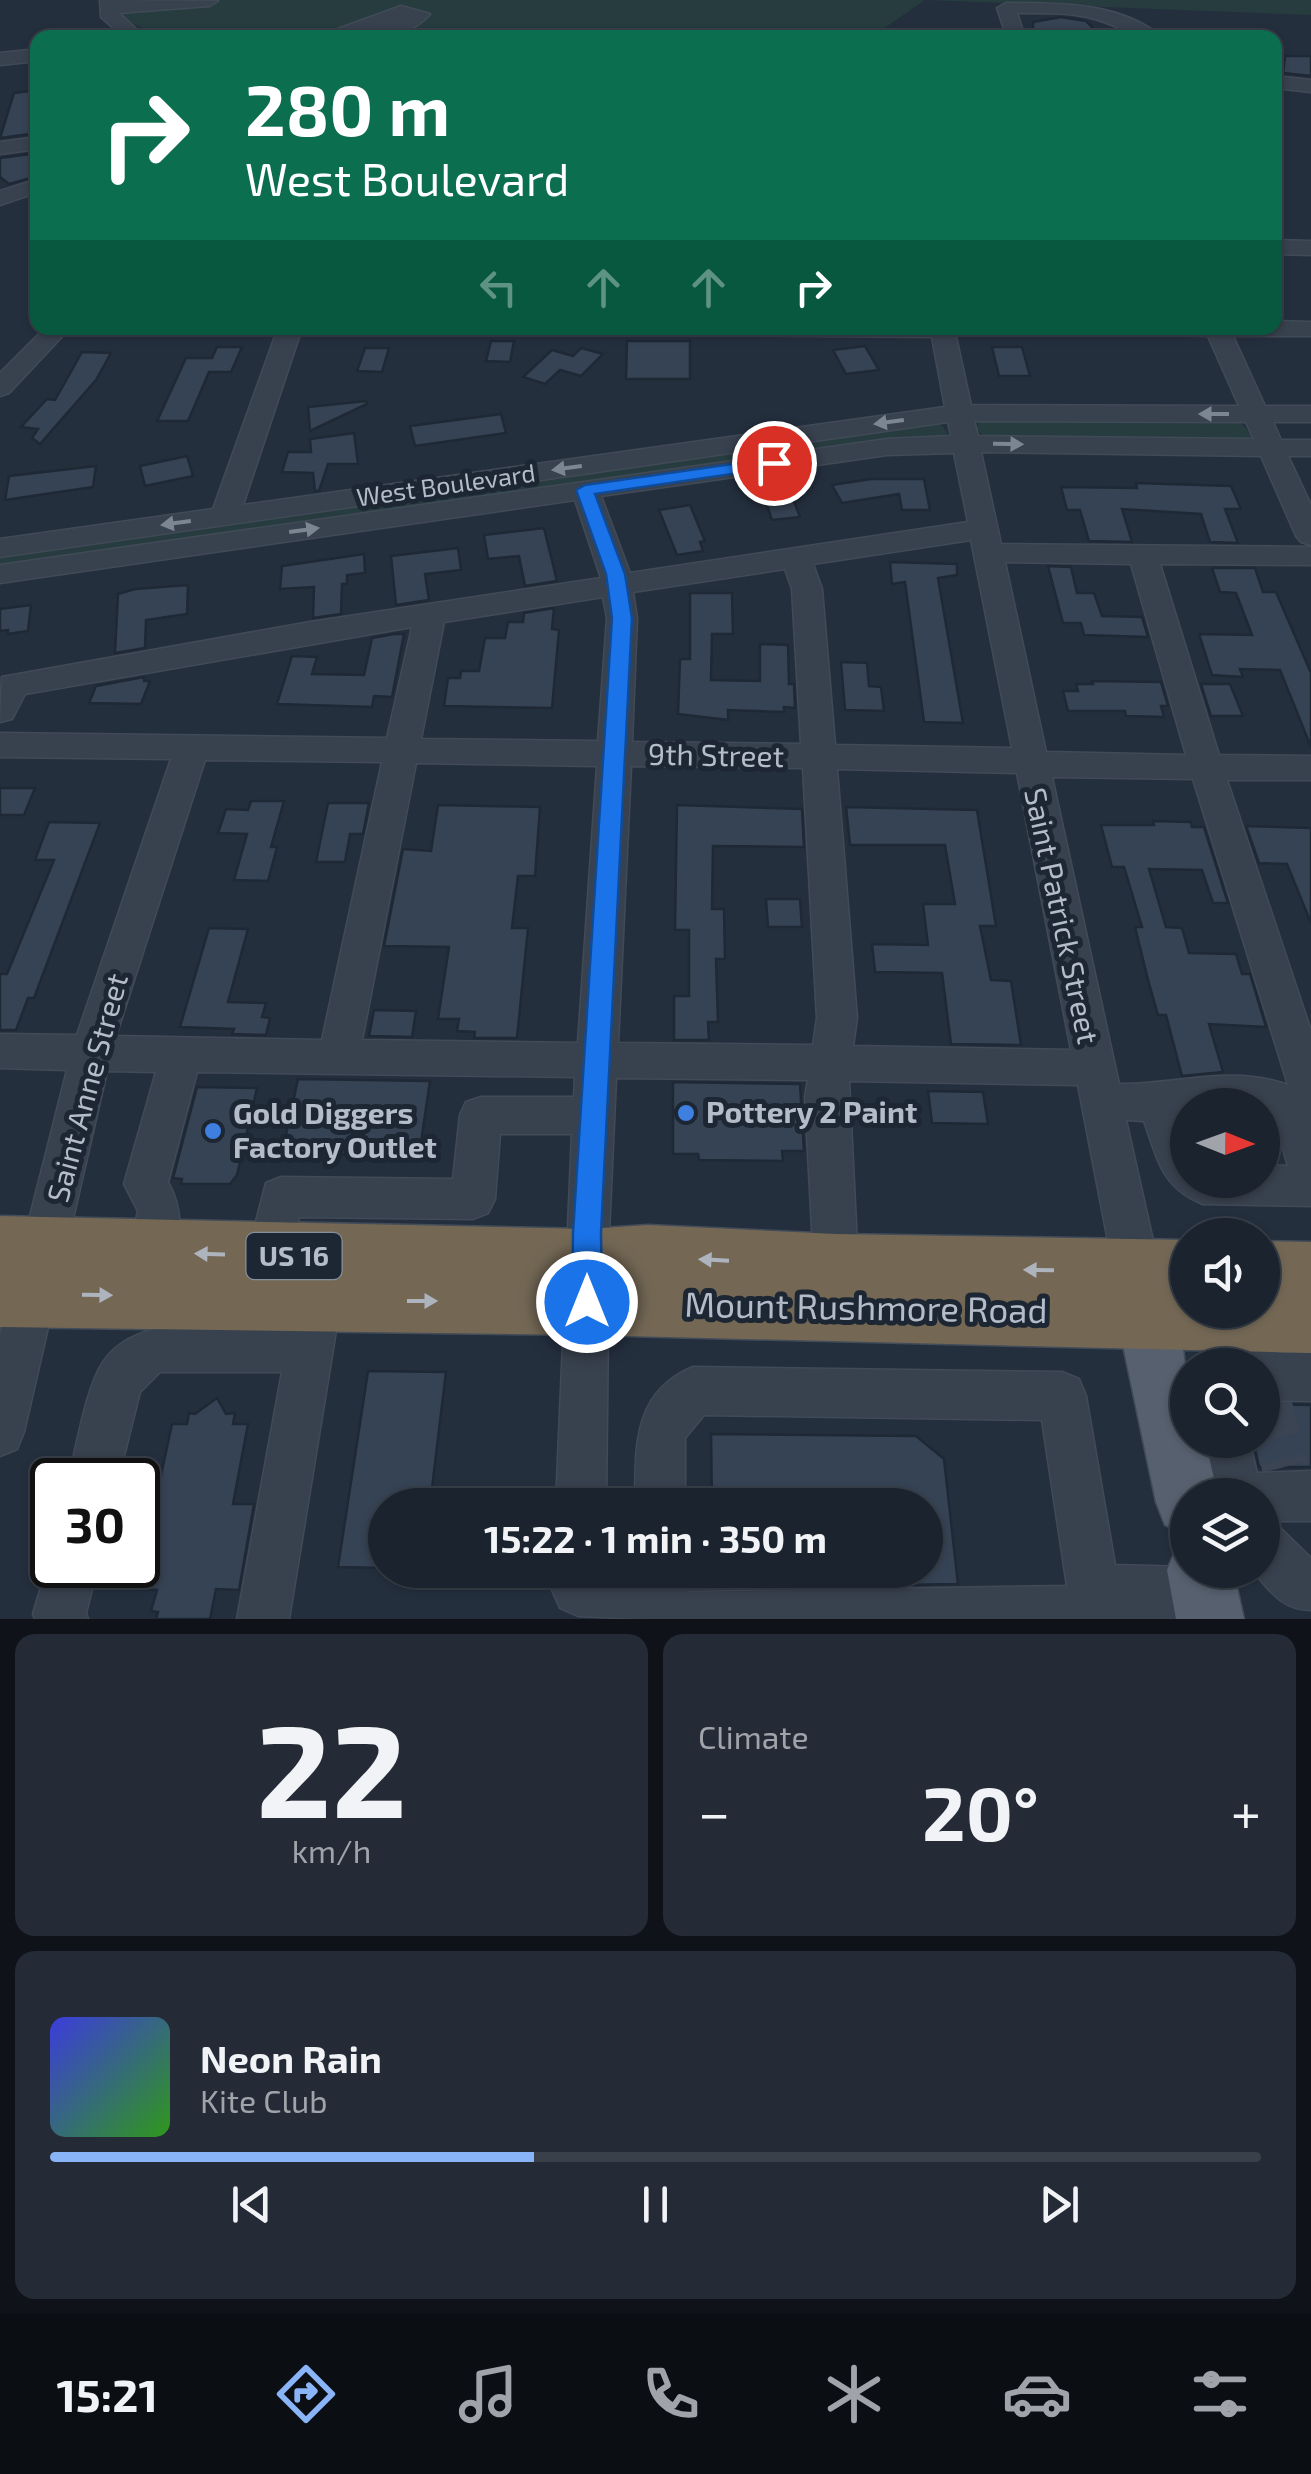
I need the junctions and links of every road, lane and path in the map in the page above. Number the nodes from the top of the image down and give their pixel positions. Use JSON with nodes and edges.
{"nodes":[{"id":1,"x":210,"y":1,"type":"edge"},
{"id":2,"x":109,"y":4,"type":"edge"},
{"id":3,"x":123,"y":30,"type":"edge"},
{"id":4,"x":356,"y":30,"type":"edge"},
{"id":5,"x":380,"y":30,"type":"edge"},
{"id":6,"x":1013,"y":30,"type":"edge"},
{"id":7,"x":1139,"y":30,"type":"edge"},
{"id":8,"x":30,"y":56,"type":"edge"},
{"id":9,"x":0,"y":59,"type":"edge"},
{"id":10,"x":1282,"y":83,"type":"edge"},
{"id":11,"x":1311,"y":86,"type":"edge"},
{"id":12,"x":30,"y":144,"type":"edge"},
{"id":13,"x":0,"y":148,"type":"edge"},
{"id":14,"x":30,"y":189,"type":"edge"},
{"id":15,"x":0,"y":198,"type":"edge"},
{"id":16,"x":1282,"y":247,"type":"edge"},
{"id":17,"x":1311,"y":248,"type":"edge"},
{"id":18,"x":1282,"y":329,"type":"edge"},
{"id":19,"x":1311,"y":329,"type":"edge"},
{"id":20,"x":51,"y":335,"type":"edge"},
{"id":21,"x":288,"y":335,"type":"edge"},
{"id":22,"x":944,"y":335,"type":"edge"},
{"id":23,"x":1220,"y":335,"type":"edge"},
{"id":24,"x":0,"y":388,"type":"edge"},
{"id":25,"x":1256,"y":414,"type":"junction"},
{"id":26,"x":1311,"y":414,"type":"edge"},
{"id":27,"x":962,"y":428,"type":"junction"},
{"id":28,"x":1271,"y":448,"type":"junction"},
{"id":29,"x":1311,"y":448,"type":"edge"},
{"id":30,"x":585,"y":490,"type":"junction"},
{"id":31,"x":225,"y":516,"type":"junction"},
{"id":32,"x":1311,"y":536,"type":"edge"},
{"id":33,"x":985,"y":541,"type":"junction"},
{"id":34,"x":0,"y":548,"type":"edge"},
{"id":35,"x":1143,"y":555,"type":"junction"},
{"id":36,"x":1311,"y":556,"type":"edge"},
{"id":37,"x":796,"y":559,"type":"junction"},
{"id":38,"x":0,"y":574,"type":"edge"},
{"id":39,"x":618,"y":586,"type":"junction"},
{"id":40,"x":430,"y":614,"type":"junction"},
{"id":41,"x":0,"y":711,"type":"edge"},
{"id":42,"x":0,"y":745,"type":"edge"},
{"id":43,"x":192,"y":748,"type":"junction"},
{"id":44,"x":399,"y":752,"type":"junction"},
{"id":45,"x":613,"y":754,"type":"junction"},
{"id":46,"x":820,"y":757,"type":"junction"},
{"id":47,"x":1029,"y":763,"type":"junction"},
{"id":48,"x":1208,"y":768,"type":"junction"},
{"id":49,"x":1311,"y":768,"type":"edge"},
{"id":50,"x":92,"y":1053,"type":"junction"},
{"id":51,"x":181,"y":1055,"type":"junction"},
{"id":52,"x":2,"y":1057,"type":"edge"},
{"id":53,"x":599,"y":1057,"type":"junction"},
{"id":54,"x":338,"y":1058,"type":"junction"},
{"id":55,"x":832,"y":1062,"type":"junction"},
{"id":56,"x":1096,"y":1085,"type":"junction"},
{"id":57,"x":1311,"y":1092,"type":"edge"},
{"id":58,"x":1158,"y":1103,"type":"junction"},
{"id":59,"x":595,"y":1116,"type":"junction"},
{"id":60,"x":1170,"y":1135,"type":"edge"},
{"id":61,"x":1311,"y":1172,"type":"edge"},
{"id":62,"x":1280,"y":1185,"type":"edge"},
{"id":63,"x":1311,"y":1186,"type":"edge"},
{"id":64,"x":150,"y":1252,"type":"junction"},
{"id":65,"x":269,"y":1256,"type":"junction"},
{"id":66,"x":836,"y":1266,"type":"junction"},
{"id":67,"x":20,"y":1271,"type":"edge"},
{"id":68,"x":1311,"y":1274,"type":"edge"},
{"id":69,"x":587,"y":1281,"type":"junction"},
{"id":70,"x":1157,"y":1286,"type":"edge"},
{"id":71,"x":1311,"y":1319,"type":"edge"},
{"id":72,"x":314,"y":1324,"type":"junction"},
{"id":73,"x":1255,"y":1348,"type":"edge"},
{"id":74,"x":1262,"y":1348,"type":"edge"},
{"id":75,"x":1265,"y":1348,"type":"edge"},
{"id":76,"x":1280,"y":1361,"type":"edge"},
{"id":77,"x":1311,"y":1377,"type":"edge"},
{"id":78,"x":0,"y":1432,"type":"edge"},
{"id":79,"x":100,"y":1458,"type":"edge"},
{"id":80,"x":1197,"y":1478,"type":"edge"},
{"id":81,"x":581,"y":1488,"type":"edge"},
{"id":82,"x":660,"y":1488,"type":"edge"},
{"id":83,"x":1280,"y":1563,"type":"edge"},
{"id":84,"x":1311,"y":1584,"type":"edge"},
{"id":85,"x":612,"y":1588,"type":"edge"},
{"id":86,"x":662,"y":1588,"type":"edge"},
{"id":87,"x":1094,"y":1591,"type":"junction"},
{"id":88,"x":578,"y":1593,"type":"edge"},
{"id":89,"x":1205,"y":1594,"type":"edge"},
{"id":90,"x":263,"y":1619,"type":"edge"}],
"edges":[{"from":1,"to":2,"type":"street"},
{"from":2,"to":3,"type":"street"},
{"from":4,"to":5,"type":"street"},
{"from":6,"to":7,"type":"street"},
{"from":8,"to":9,"type":"street"},
{"from":10,"to":11,"type":"street"},
{"from":12,"to":13,"type":"street"},
{"from":14,"to":15,"type":"street"},
{"from":16,"to":17,"type":"street"},
{"from":18,"to":19,"type":"street"},
{"from":20,"to":24,"type":"street"},
{"from":21,"to":31,"type":"street"},
{"from":22,"to":27,"type":"street","name":"Saint Patrick Street"},
{"from":23,"to":25,"type":"street"},
{"from":25,"to":26,"type":"street","name":"West Boulevard"},
{"from":25,"to":27,"type":"street","name":"West Boulevard","one_way":true},
{"from":25,"to":28,"type":"street"},
{"from":27,"to":28,"type":"street","name":"West Boulevard","one_way":true},
{"from":27,"to":30,"type":"street","name":"West Boulevard"},
{"from":27,"to":31,"type":"street","name":"West Boulevard","one_way":true},
{"from":27,"to":33,"type":"street","name":"Saint Patrick Street"},
{"from":28,"to":29,"type":"street","name":"West Boulevard"},
{"from":28,"to":32,"type":"street"},
{"from":38,"to":30,"type":"street","name":"West Boulevard","one_way":true},
{"from":30,"to":39,"type":"street"},
{"from":31,"to":34,"type":"street","name":"West Boulevard","one_way":true},
{"from":33,"to":35,"type":"street"},
{"from":33,"to":37,"type":"street"},
{"from":33,"to":47,"type":"street","name":"Saint Patrick Street"},
{"from":35,"to":36,"type":"street"},
{"from":35,"to":48,"type":"street"},
{"from":37,"to":39,"type":"street"},
{"from":37,"to":46,"type":"street"},
{"from":39,"to":40,"type":"street"},
{"from":39,"to":45,"type":"street"},
{"from":40,"to":41,"type":"street"},
{"from":40,"to":44,"type":"street"},
{"from":42,"to":43,"type":"street","name":"9th Street"},
{"from":43,"to":44,"type":"street","name":"9th Street"},
{"from":43,"to":50,"type":"street","name":"Saint Anne Street"},
{"from":44,"to":45,"type":"street","name":"9th Street"},
{"from":44,"to":54,"type":"street"},
{"from":45,"to":46,"type":"street","name":"9th Street"},
{"from":45,"to":53,"type":"street"},
{"from":46,"to":47,"type":"street","name":"9th Street"},
{"from":46,"to":55,"type":"street"},
{"from":47,"to":48,"type":"street","name":"9th Street"},
{"from":47,"to":56,"type":"street","name":"Saint Patrick Street"},
{"from":48,"to":49,"type":"street","name":"9th Street"},
{"from":48,"to":57,"type":"street"},
{"from":50,"to":51,"type":"street"},
{"from":50,"to":52,"type":"street"},
{"from":50,"to":67,"type":"street","name":"Saint Anne Street"},
{"from":51,"to":54,"type":"street"},
{"from":51,"to":64,"type":"street"},
{"from":53,"to":54,"type":"street"},
{"from":53,"to":55,"type":"street"},
{"from":53,"to":59,"type":"street"},
{"from":55,"to":56,"type":"street"},
{"from":55,"to":66,"type":"street"},
{"from":56,"to":58,"type":"street"},
{"from":56,"to":70,"type":"street","name":"Saint Patrick Street"},
{"from":58,"to":60,"type":"street"},
{"from":58,"to":61,"type":"street"},
{"from":59,"to":65,"type":"street"},
{"from":59,"to":69,"type":"street"},
{"from":62,"to":63,"type":"street"},
{"from":65,"to":64,"type":"highway","name":"Mount Rushmore Road","number":"US 16","one_way":true},
{"from":64,"to":67,"type":"highway","name":"Mount Rushmore Road","number":"US 16"},
{"from":65,"to":69,"type":"highway","name":"Mount Rushmore Road","number":"US 16"},
{"from":66,"to":69,"type":"highway","name":"Mount Rushmore Road","number":"US 16","one_way":true},
{"from":70,"to":66,"type":"highway","name":"Mount Rushmore Road","number":"US 16","one_way":true},
{"from":67,"to":72,"type":"highway","name":"Mount Rushmore Road","number":"US 16","one_way":true},
{"from":67,"to":78,"type":"street","name":"Saint Anne Street"},
{"from":68,"to":74,"type":"highway","name":"Mount Rushmore Road","number":"US 16"},
{"from":69,"to":70,"type":"highway","name":"Mount Rushmore Road","number":"US 16"},
{"from":72,"to":69,"type":"highway","name":"Mount Rushmore Road","number":"US 16","one_way":true},
{"from":69,"to":81,"type":"street"},
{"from":70,"to":73,"type":"highway","name":"Mount Rushmore Road","number":"US 16"},
{"from":70,"to":80,"type":"main road","name":"Saint Patrick Street"},
{"from":71,"to":75,"type":"highway","name":"Mount Rushmore Road","number":"US 16"},
{"from":72,"to":79,"type":"street"},
{"from":72,"to":90,"type":"street"},
{"from":76,"to":77,"type":"street"},
{"from":82,"to":87,"type":"street"},
{"from":83,"to":84,"type":"street"},
{"from":85,"to":88,"type":"street"},
{"from":86,"to":87,"type":"street"},
{"from":87,"to":89,"type":"street"}]}
